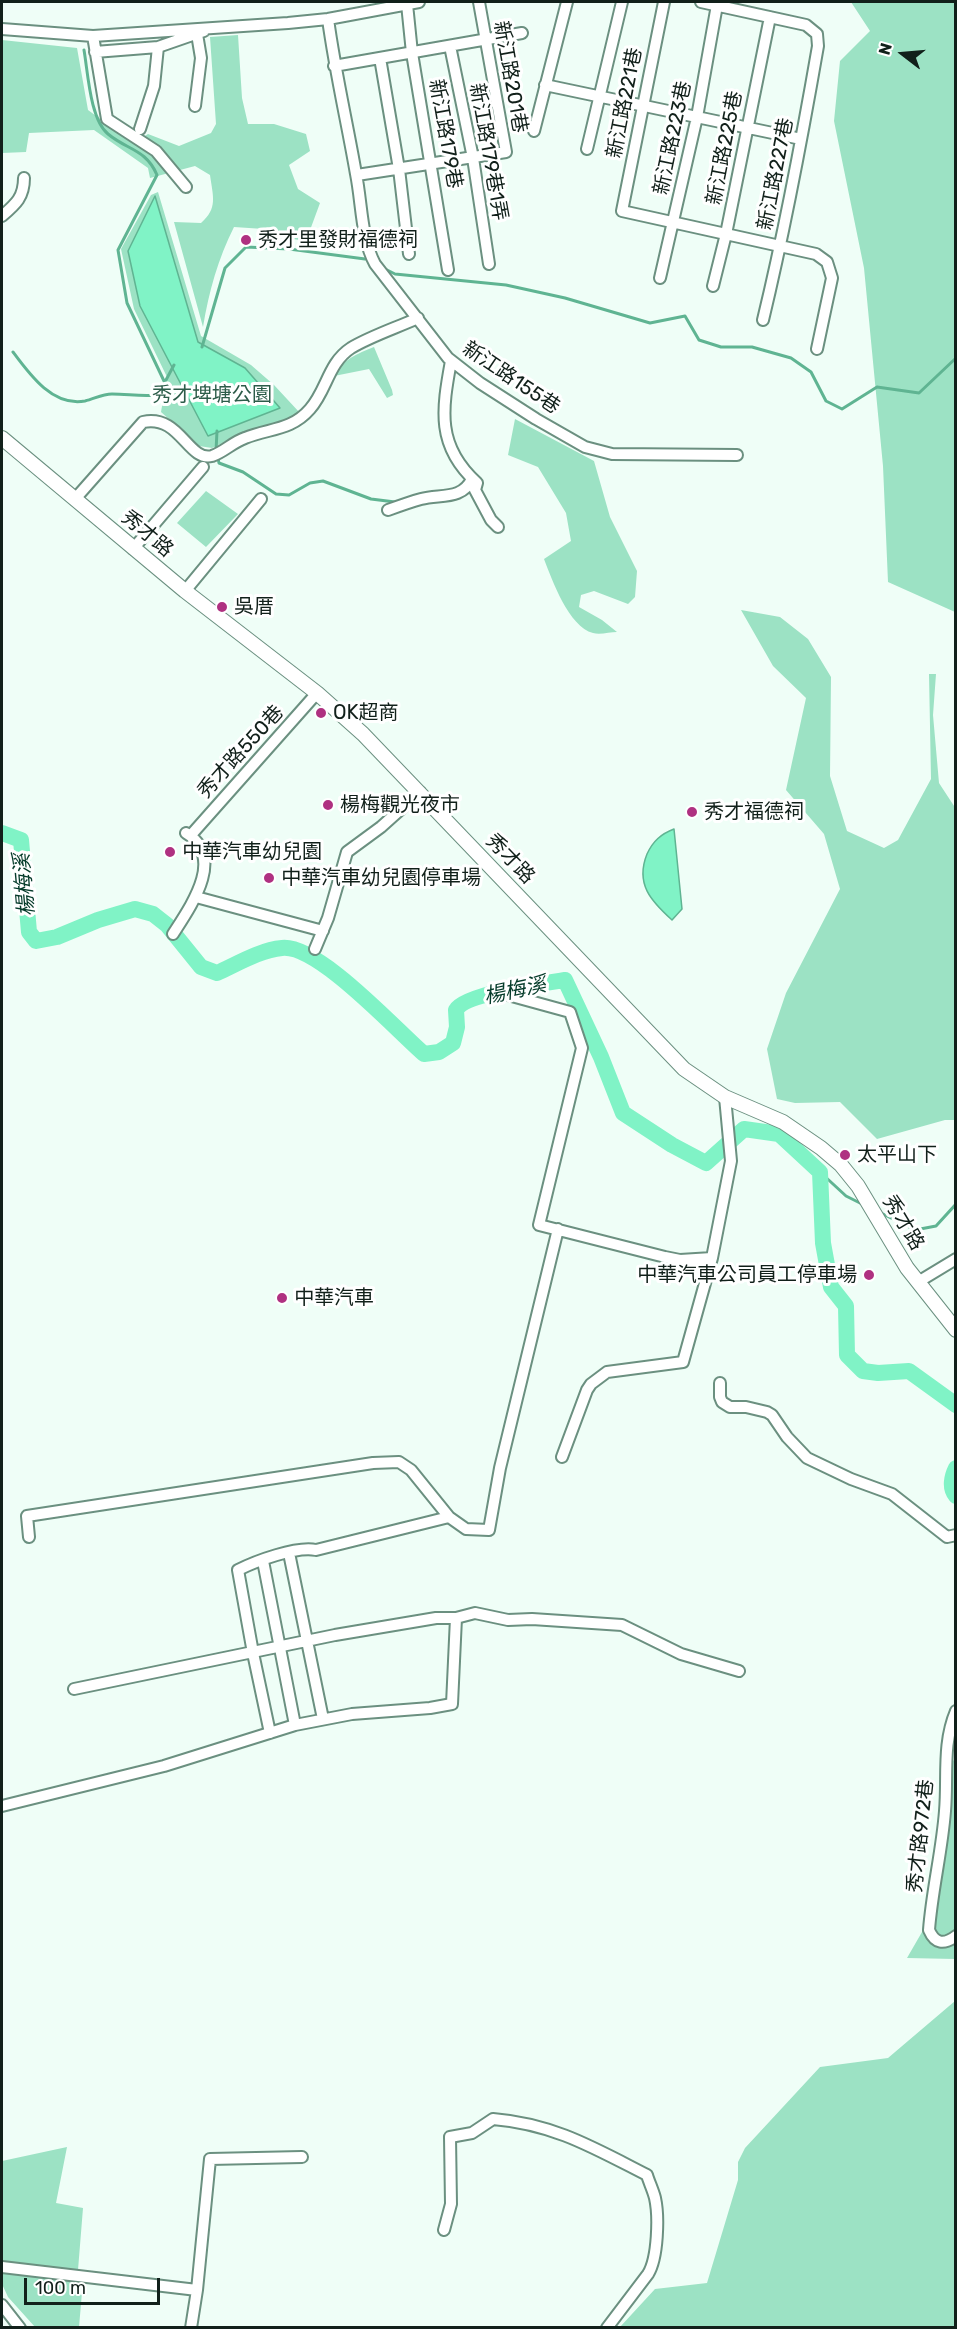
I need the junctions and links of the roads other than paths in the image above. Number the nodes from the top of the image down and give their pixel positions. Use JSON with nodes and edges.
{"nodes":[{"id":1,"x":419,"y":2,"type":"edge"},
{"id":2,"x":479,"y":2,"type":"edge"},
{"id":3,"x":567,"y":2,"type":"edge"},
{"id":4,"x":622,"y":2,"type":"edge"},
{"id":5,"x":664,"y":2,"type":"edge"},
{"id":6,"x":701,"y":2,"type":"edge"},
{"id":7,"x":407,"y":4,"type":"junction"},
{"id":8,"x":717,"y":5,"type":"junction"},
{"id":9,"x":770,"y":17,"type":"junction"},
{"id":10,"x":328,"y":19,"type":"junction"},
{"id":11,"x":209,"y":28,"type":"junction"},
{"id":12,"x":2,"y":29,"type":"edge"},
{"id":13,"x":522,"y":33,"type":"dead end"},
{"id":14,"x":197,"y":34,"type":"junction"},
{"id":15,"x":93,"y":36,"type":"junction"},
{"id":16,"x":484,"y":40,"type":"junction"},
{"id":17,"x":450,"y":46,"type":"junction"},
{"id":18,"x":158,"y":47,"type":"junction"},
{"id":19,"x":95,"y":52,"type":"junction"},
{"id":20,"x":412,"y":53,"type":"junction"},
{"id":21,"x":380,"y":58,"type":"junction"},
{"id":22,"x":334,"y":66,"type":"junction"},
{"id":23,"x":545,"y":85,"type":"junction"},
{"id":24,"x":600,"y":96,"type":"junction"},
{"id":25,"x":643,"y":105,"type":"junction"},
{"id":26,"x":195,"y":106,"type":"dead end"},
{"id":27,"x":697,"y":117,"type":"junction"},
{"id":28,"x":748,"y":126,"type":"junction"},
{"id":29,"x":140,"y":129,"type":"dead end"},
{"id":30,"x":534,"y":131,"type":"dead end"},
{"id":31,"x":801,"y":139,"type":"junction"},
{"id":32,"x":587,"y":149,"type":"dead end"},
{"id":33,"x":474,"y":158,"type":"junction"},
{"id":34,"x":432,"y":164,"type":"junction"},
{"id":35,"x":399,"y":169,"type":"junction"},
{"id":36,"x":357,"y":176,"type":"junction"},
{"id":37,"x":24,"y":178,"type":"dead end"},
{"id":38,"x":186,"y":187,"type":"dead end"},
{"id":39,"x":2,"y":216,"type":"edge"},
{"id":40,"x":673,"y":223,"type":"junction"},
{"id":41,"x":726,"y":234,"type":"junction"},
{"id":42,"x":781,"y":245,"type":"junction"},
{"id":43,"x":409,"y":254,"type":"dead end"},
{"id":44,"x":489,"y":264,"type":"dead end"},
{"id":45,"x":448,"y":270,"type":"dead end"},
{"id":46,"x":660,"y":278,"type":"dead end"},
{"id":47,"x":713,"y":286,"type":"dead end"},
{"id":48,"x":418,"y":318,"type":"junction"},
{"id":49,"x":763,"y":320,"type":"dead end"},
{"id":50,"x":817,"y":349,"type":"dead end"},
{"id":51,"x":451,"y":361,"type":"junction"},
{"id":52,"x":2,"y":438,"type":"edge"},
{"id":53,"x":737,"y":455,"type":"dead end"},
{"id":54,"x":203,"y":467,"type":"dead end"},
{"id":55,"x":472,"y":478,"type":"junction"},
{"id":56,"x":75,"y":499,"type":"junction"},
{"id":57,"x":261,"y":499,"type":"dead end"},
{"id":58,"x":388,"y":510,"type":"dead end"},
{"id":59,"x":498,"y":527,"type":"dead end"},
{"id":60,"x":133,"y":549,"type":"junction"},
{"id":61,"x":184,"y":591,"type":"junction"},
{"id":62,"x":317,"y":693,"type":"junction"},
{"id":63,"x":420,"y":792,"type":"junction"},
{"id":64,"x":196,"y":897,"type":"junction"},
{"id":65,"x":323,"y":932,"type":"junction"},
{"id":66,"x":173,"y":934,"type":"dead end"},
{"id":67,"x":315,"y":949,"type":"dead end"},
{"id":68,"x":508,"y":995,"type":"dead end"},
{"id":69,"x":725,"y":1097,"type":"junction"},
{"id":70,"x":558,"y":1229,"type":"junction"},
{"id":71,"x":712,"y":1258,"type":"junction"},
{"id":72,"x":956,"y":1259,"type":"edge"},
{"id":73,"x":918,"y":1282,"type":"junction"},
{"id":74,"x":956,"y":1330,"type":"edge"},
{"id":75,"x":720,"y":1383,"type":"dead end"},
{"id":76,"x":562,"y":1457,"type":"dead end"},
{"id":77,"x":449,"y":1517,"type":"junction"},
{"id":78,"x":956,"y":1535,"type":"edge"},
{"id":79,"x":29,"y":1537,"type":"dead end"},
{"id":80,"x":289,"y":1553,"type":"junction"},
{"id":81,"x":263,"y":1561,"type":"junction"},
{"id":82,"x":456,"y":1618,"type":"junction"},
{"id":83,"x":307,"y":1641,"type":"junction"},
{"id":84,"x":279,"y":1648,"type":"junction"},
{"id":85,"x":253,"y":1653,"type":"junction"},
{"id":86,"x":739,"y":1671,"type":"dead end"},
{"id":87,"x":74,"y":1689,"type":"dead end"},
{"id":88,"x":956,"y":1712,"type":"edge"},
{"id":89,"x":323,"y":1719,"type":"junction"},
{"id":90,"x":295,"y":1725,"type":"junction"},
{"id":91,"x":270,"y":1733,"type":"junction"},
{"id":92,"x":2,"y":1806,"type":"edge"},
{"id":93,"x":956,"y":1936,"type":"edge"},
{"id":94,"x":302,"y":2157,"type":"dead end"},
{"id":95,"x":444,"y":2230,"type":"dead end"},
{"id":96,"x":2,"y":2267,"type":"edge"},
{"id":97,"x":197,"y":2290,"type":"junction"},
{"id":98,"x":2,"y":2305,"type":"edge"},
{"id":99,"x":20,"y":2328,"type":"edge"},
{"id":100,"x":191,"y":2328,"type":"edge"},
{"id":101,"x":607,"y":2328,"type":"edge"}],
"edges":[{"from":1,"to":7,"type":"street"},
{"from":2,"to":16,"type":"street","name":"新江路201巷"},
{"from":3,"to":23,"type":"street"},
{"from":4,"to":24,"type":"street"},
{"from":5,"to":25,"type":"street","name":"新江路221巷"},
{"from":6,"to":8,"type":"street"},
{"from":7,"to":10,"type":"street"},
{"from":7,"to":20,"type":"street","name":"新江路179巷"},
{"from":8,"to":9,"type":"street"},
{"from":8,"to":27,"type":"street","name":"新江路223巷"},
{"from":9,"to":28,"type":"street","name":"新江路225巷"},
{"from":9,"to":31,"type":"street","name":"新江路227巷"},
{"from":10,"to":11,"type":"street"},
{"from":10,"to":22,"type":"street","name":"新江路155巷"},
{"from":11,"to":14,"type":"street"},
{"from":11,"to":15,"type":"street"},
{"from":12,"to":15,"type":"street"},
{"from":13,"to":16,"type":"street"},
{"from":14,"to":18,"type":"street"},
{"from":14,"to":26,"type":"street"},
{"from":15,"to":19,"type":"street"},
{"from":16,"to":17,"type":"street"},
{"from":16,"to":33,"type":"street","name":"新江路201巷"},
{"from":17,"to":20,"type":"street"},
{"from":17,"to":33,"type":"street","name":"新江路179巷1弄"},
{"from":18,"to":19,"type":"street"},
{"from":18,"to":29,"type":"street"},
{"from":19,"to":38,"type":"street"},
{"from":20,"to":21,"type":"street"},
{"from":20,"to":34,"type":"street","name":"新江路179巷"},
{"from":21,"to":22,"type":"street"},
{"from":21,"to":35,"type":"street"},
{"from":22,"to":36,"type":"street","name":"新江路155巷"},
{"from":23,"to":24,"type":"street"},
{"from":23,"to":30,"type":"street"},
{"from":24,"to":25,"type":"street"},
{"from":24,"to":32,"type":"street"},
{"from":25,"to":27,"type":"street"},
{"from":25,"to":40,"type":"street","name":"新江路221巷"},
{"from":27,"to":28,"type":"street"},
{"from":27,"to":40,"type":"street","name":"新江路223巷"},
{"from":28,"to":31,"type":"street"},
{"from":28,"to":41,"type":"street","name":"新江路225巷"},
{"from":31,"to":42,"type":"street","name":"新江路227巷"},
{"from":33,"to":34,"type":"street","name":"新江路201巷"},
{"from":33,"to":44,"type":"street","name":"新江路179巷1弄"},
{"from":34,"to":35,"type":"street","name":"新江路201巷"},
{"from":34,"to":45,"type":"street","name":"新江路179巷"},
{"from":35,"to":36,"type":"street","name":"新江路201巷"},
{"from":35,"to":43,"type":"street"},
{"from":36,"to":48,"type":"street","name":"新江路155巷"},
{"from":37,"to":39,"type":"street"},
{"from":40,"to":41,"type":"street"},
{"from":40,"to":46,"type":"street","name":"新江路223巷"},
{"from":41,"to":42,"type":"street"},
{"from":41,"to":47,"type":"street","name":"新江路225巷"},
{"from":42,"to":49,"type":"street","name":"新江路227巷"},
{"from":42,"to":50,"type":"street"},
{"from":48,"to":51,"type":"street","name":"新江路155巷"},
{"from":48,"to":56,"type":"street"},
{"from":51,"to":53,"type":"street","name":"新江路155巷"},
{"from":51,"to":55,"type":"street"},
{"from":52,"to":56,"type":"main road","name":"秀才路"},
{"from":54,"to":60,"type":"street"},
{"from":55,"to":58,"type":"street"},
{"from":55,"to":59,"type":"street"},
{"from":56,"to":60,"type":"main road","name":"秀才路"},
{"from":57,"to":61,"type":"street"},
{"from":60,"to":61,"type":"main road","name":"秀才路"},
{"from":61,"to":62,"type":"main road","name":"秀才路"},
{"from":62,"to":63,"type":"main road","name":"秀才路"},
{"from":62,"to":64,"type":"street","name":"秀才路550巷"},
{"from":63,"to":65,"type":"street"},
{"from":63,"to":69,"type":"main road","name":"秀才路"},
{"from":64,"to":65,"type":"street"},
{"from":64,"to":66,"type":"street"},
{"from":65,"to":67,"type":"street"},
{"from":68,"to":70,"type":"street"},
{"from":69,"to":71,"type":"street"},
{"from":69,"to":73,"type":"main road","name":"秀才路"},
{"from":70,"to":71,"type":"street"},
{"from":70,"to":77,"type":"street"},
{"from":71,"to":76,"type":"street"},
{"from":72,"to":73,"type":"street"},
{"from":73,"to":74,"type":"main road","name":"秀才路"},
{"from":75,"to":78,"type":"street"},
{"from":77,"to":79,"type":"street"},
{"from":77,"to":80,"type":"street"},
{"from":80,"to":81,"type":"street"},
{"from":80,"to":83,"type":"street"},
{"from":81,"to":84,"type":"street"},
{"from":81,"to":85,"type":"street"},
{"from":82,"to":83,"type":"street"},
{"from":82,"to":86,"type":"street"},
{"from":82,"to":89,"type":"street"},
{"from":83,"to":84,"type":"street"},
{"from":83,"to":89,"type":"street"},
{"from":84,"to":85,"type":"street"},
{"from":84,"to":90,"type":"street"},
{"from":85,"to":87,"type":"street"},
{"from":85,"to":91,"type":"street"},
{"from":88,"to":93,"type":"street","name":"秀才路972巷"},
{"from":89,"to":90,"type":"street"},
{"from":90,"to":91,"type":"street"},
{"from":91,"to":92,"type":"street"},
{"from":94,"to":97,"type":"street"},
{"from":95,"to":101,"type":"street"},
{"from":96,"to":97,"type":"street"},
{"from":97,"to":100,"type":"street"},
{"from":98,"to":99,"type":"street"}]}
